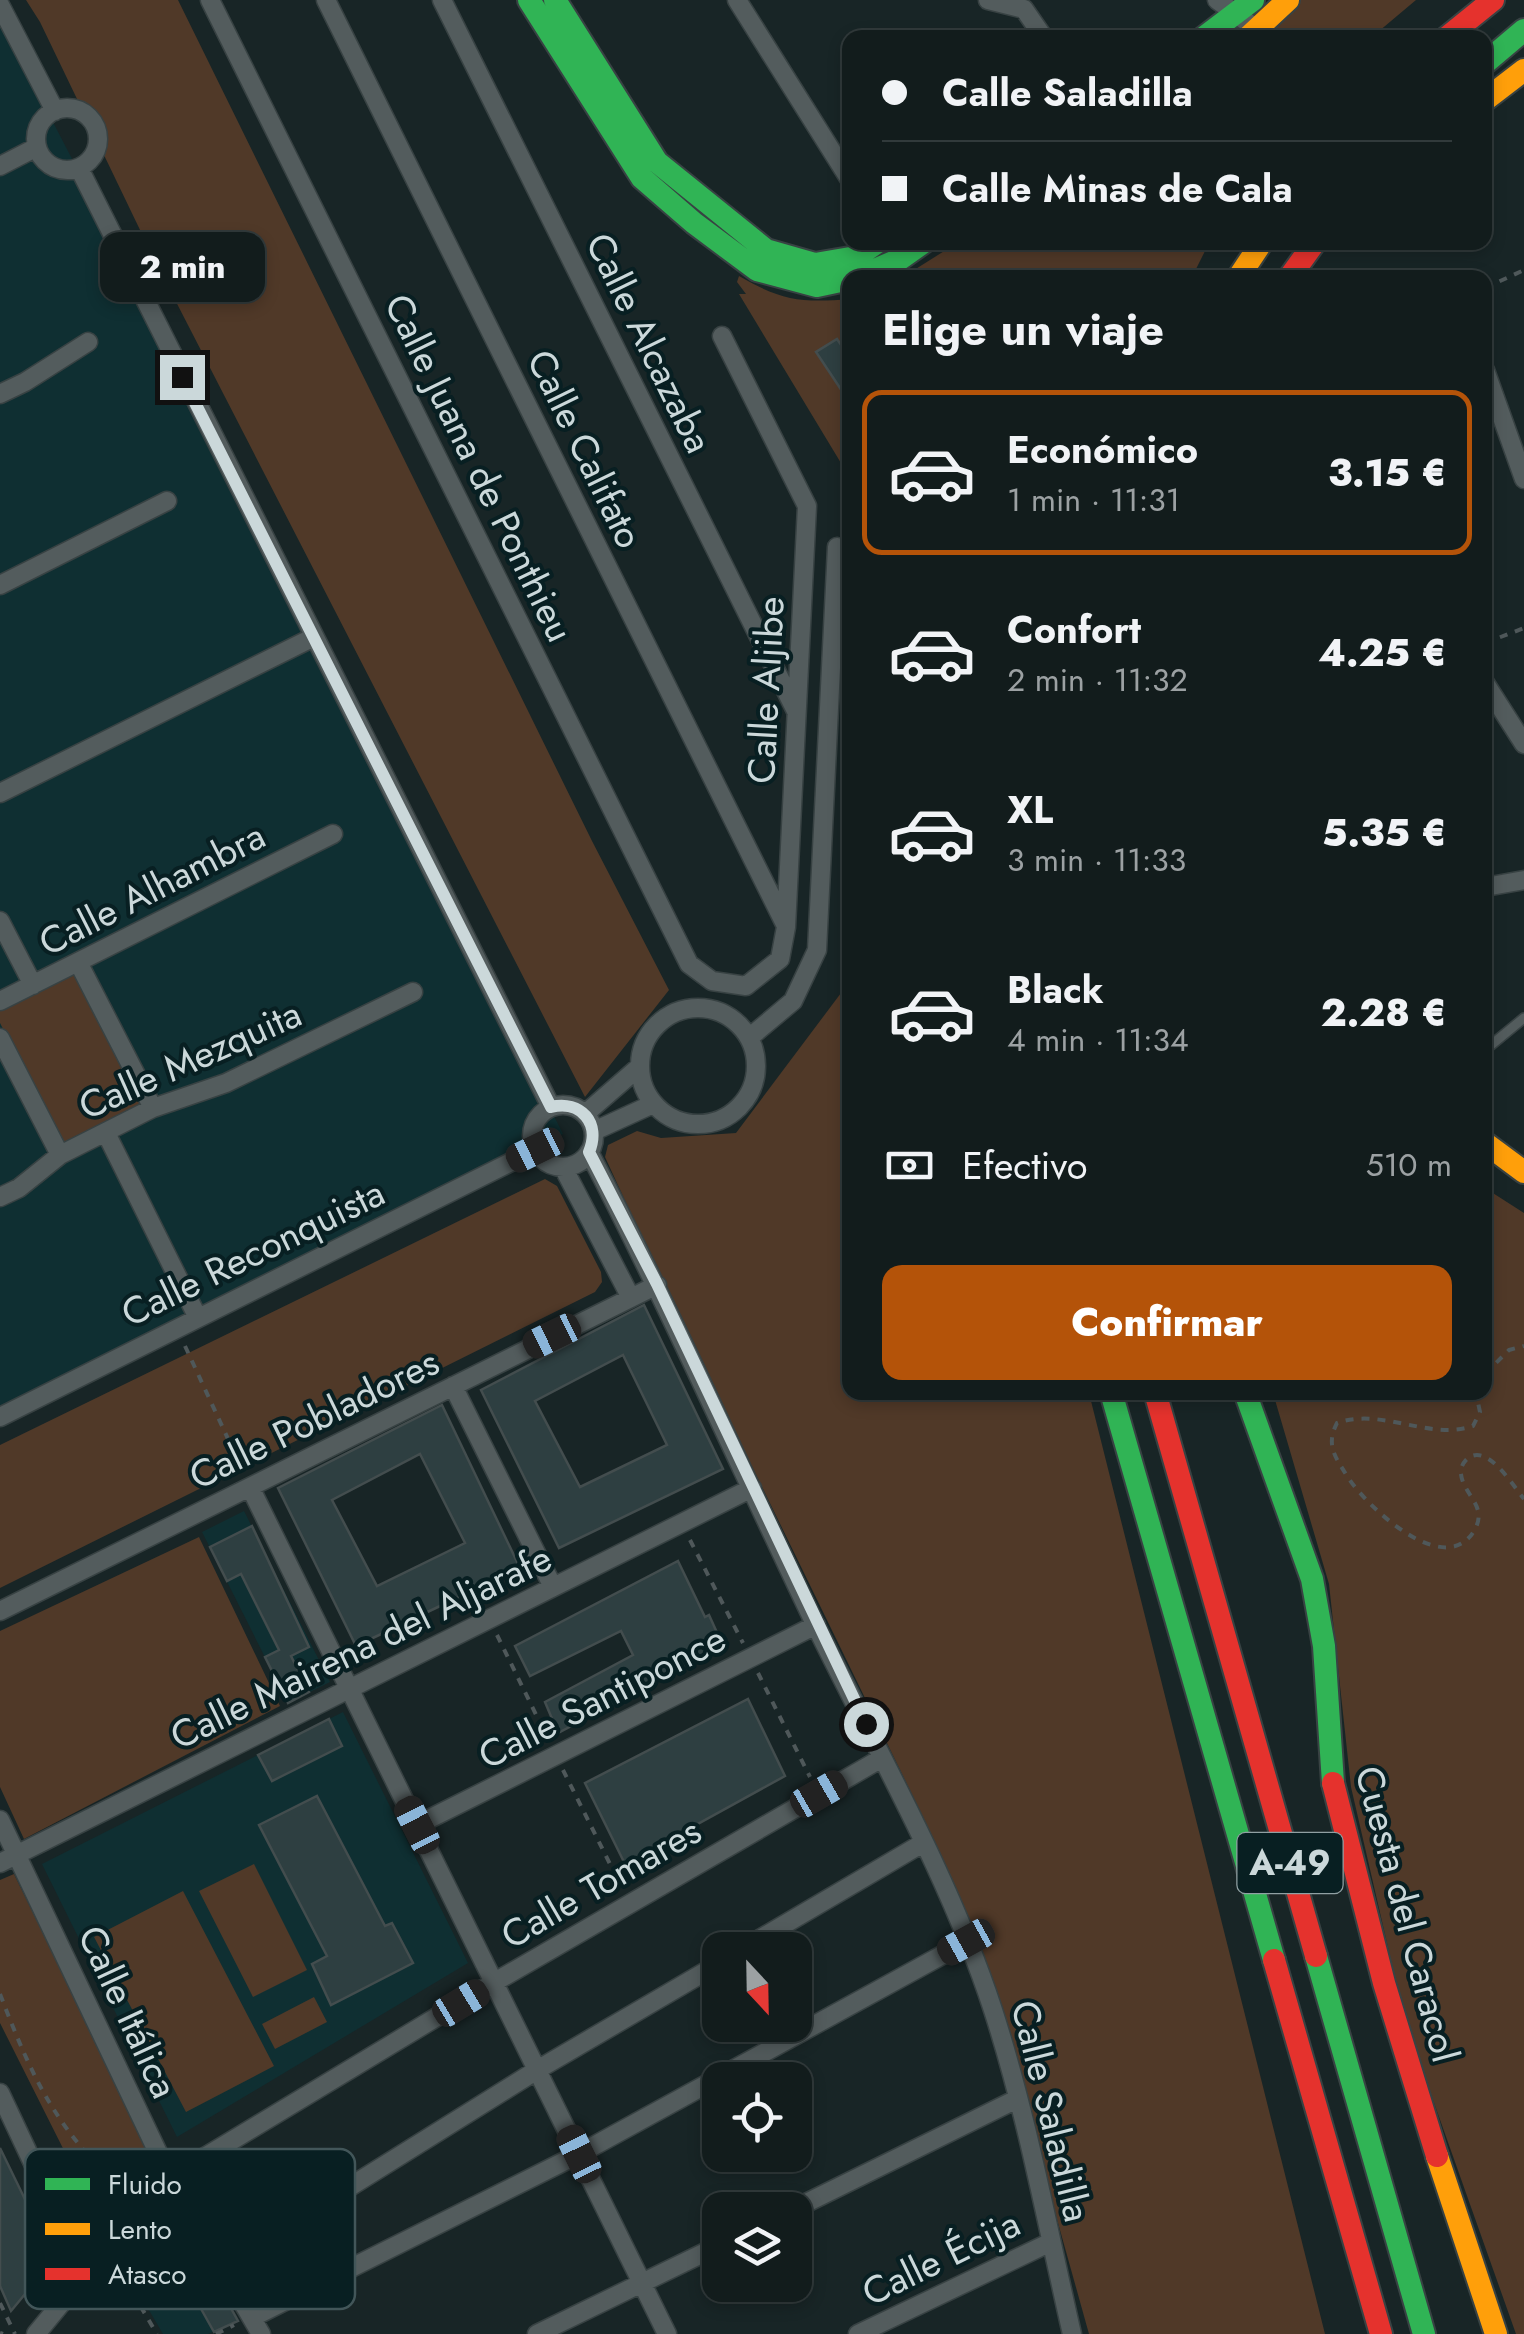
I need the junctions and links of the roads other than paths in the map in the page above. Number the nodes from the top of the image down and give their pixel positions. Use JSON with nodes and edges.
{"nodes":[{"id":1,"x":210,"y":0,"type":"edge"},
{"id":2,"x":326,"y":0,"type":"edge"},
{"id":3,"x":442,"y":0,"type":"edge"},
{"id":4,"x":530,"y":0,"type":"edge"},
{"id":5,"x":555,"y":0,"type":"edge"},
{"id":6,"x":736,"y":0,"type":"edge"},
{"id":7,"x":988,"y":0,"type":"edge"},
{"id":8,"x":1217,"y":0,"type":"edge"},
{"id":9,"x":1253,"y":0,"type":"edge"},
{"id":10,"x":1288,"y":0,"type":"edge"},
{"id":11,"x":1494,"y":0,"type":"edge"},
{"id":12,"x":2,"y":12,"type":"edge"},
{"id":13,"x":1235,"y":16,"type":"junction"},
{"id":14,"x":1038,"y":30,"type":"edge"},
{"id":15,"x":1215,"y":30,"type":"edge"},
{"id":16,"x":1248,"y":30,"type":"edge"},
{"id":17,"x":1256,"y":30,"type":"edge"},
{"id":18,"x":1456,"y":30,"type":"edge"},
{"id":19,"x":1524,"y":30,"type":"edge"},
{"id":20,"x":1492,"y":57,"type":"edge"},
{"id":21,"x":1524,"y":70,"type":"edge"},
{"id":22,"x":1492,"y":95,"type":"edge"},
{"id":23,"x":55,"y":111,"type":"junction"},
{"id":24,"x":37,"y":147,"type":"junction"},
{"id":25,"x":0,"y":166,"type":"edge"},
{"id":26,"x":842,"y":167,"type":"edge"},
{"id":27,"x":79,"y":168,"type":"junction"},
{"id":28,"x":865,"y":250,"type":"edge"},
{"id":29,"x":895,"y":251,"type":"edge"},
{"id":30,"x":865,"y":270,"type":"edge"},
{"id":31,"x":842,"y":280,"type":"edge"},
{"id":32,"x":722,"y":336,"type":"dead end"},
{"id":33,"x":88,"y":342,"type":"dead end"},
{"id":34,"x":1492,"y":390,"type":"edge"},
{"id":35,"x":0,"y":394,"type":"edge"},
{"id":36,"x":1524,"y":479,"type":"edge"},
{"id":37,"x":167,"y":502,"type":"dead end"},
{"id":38,"x":837,"y":546,"type":"dead end"},
{"id":39,"x":0,"y":585,"type":"edge"},
{"id":40,"x":314,"y":637,"type":"junction"},
{"id":41,"x":1492,"y":694,"type":"edge"},
{"id":42,"x":798,"y":715,"type":"junction"},
{"id":43,"x":1524,"y":744,"type":"edge"},
{"id":44,"x":0,"y":793,"type":"edge"},
{"id":45,"x":333,"y":834,"type":"dead end"},
{"id":46,"x":1524,"y":880,"type":"edge"},
{"id":47,"x":1492,"y":886,"type":"edge"},
{"id":48,"x":0,"y":920,"type":"edge"},
{"id":49,"x":786,"y":928,"type":"junction"},
{"id":50,"x":78,"y":962,"type":"junction"},
{"id":51,"x":689,"y":964,"type":"joint"},
{"id":52,"x":32,"y":985,"type":"junction"},
{"id":53,"x":413,"y":992,"type":"dead end"},
{"id":54,"x":0,"y":1001,"type":"edge"},
{"id":55,"x":1524,"y":1018,"type":"edge"},
{"id":56,"x":0,"y":1038,"type":"edge"},
{"id":57,"x":749,"y":1038,"type":"junction"},
{"id":58,"x":1492,"y":1044,"type":"edge"},
{"id":59,"x":640,"y":1067,"type":"junction"},
{"id":60,"x":653,"y":1104,"type":"junction"},
{"id":61,"x":551,"y":1107,"type":"junction"},
{"id":62,"x":152,"y":1108,"type":"junction"},
{"id":63,"x":590,"y":1123,"type":"junction"},
{"id":64,"x":106,"y":1133,"type":"junction"},
{"id":65,"x":1492,"y":1149,"type":"edge"},
{"id":66,"x":535,"y":1150,"type":"junction"},
{"id":67,"x":589,"y":1152,"type":"junction"},
{"id":68,"x":60,"y":1155,"type":"junction"},
{"id":69,"x":563,"y":1166,"type":"junction"},
{"id":70,"x":1524,"y":1172,"type":"edge"},
{"id":71,"x":0,"y":1197,"type":"edge"},
{"id":72,"x":657,"y":1284,"type":"junction"},
{"id":73,"x":631,"y":1298,"type":"junction"},
{"id":74,"x":197,"y":1316,"type":"junction"},
{"id":75,"x":453,"y":1386,"type":"junction"},
{"id":76,"x":1113,"y":1400,"type":"edge"},
{"id":77,"x":1157,"y":1400,"type":"edge"},
{"id":78,"x":1248,"y":1400,"type":"edge"},
{"id":79,"x":0,"y":1416,"type":"edge"},
{"id":80,"x":250,"y":1487,"type":"junction"},
{"id":81,"x":752,"y":1488,"type":"junction"},
{"id":82,"x":553,"y":1588,"type":"junction"},
{"id":83,"x":0,"y":1611,"type":"edge"},
{"id":84,"x":816,"y":1625,"type":"junction"},
{"id":85,"x":349,"y":1689,"type":"junction"},
{"id":86,"x":882,"y":1758,"type":"junction"},
{"id":87,"x":0,"y":1820,"type":"edge"},
{"id":88,"x":417,"y":1825,"type":"junction"},
{"id":89,"x":923,"y":1843,"type":"junction"},
{"id":90,"x":8,"y":1859,"type":"edge"},
{"id":91,"x":772,"y":1932,"type":"edge"},
{"id":92,"x":966,"y":1942,"type":"junction"},
{"id":93,"x":702,"y":1973,"type":"edge"},
{"id":94,"x":493,"y":1983,"type":"junction"},
{"id":95,"x":538,"y":2070,"type":"junction"},
{"id":96,"x":0,"y":2093,"type":"edge"},
{"id":97,"x":1017,"y":2099,"type":"junction"},
{"id":98,"x":26,"y":2149,"type":"edge"},
{"id":99,"x":155,"y":2149,"type":"edge"},
{"id":100,"x":218,"y":2149,"type":"edge"},
{"id":101,"x":579,"y":2154,"type":"junction"},
{"id":102,"x":355,"y":2184,"type":"edge"},
{"id":103,"x":812,"y":2200,"type":"edge"},
{"id":104,"x":1051,"y":2242,"type":"junction"},
{"id":105,"x":702,"y":2255,"type":"edge"},
{"id":106,"x":355,"y":2273,"type":"edge"},
{"id":107,"x":642,"y":2284,"type":"junction"},
{"id":108,"x":56,"y":2309,"type":"edge"},
{"id":109,"x":287,"y":2309,"type":"edge"},
{"id":110,"x":257,"y":2325,"type":"edge"},
{"id":111,"x":36,"y":2334,"type":"edge"},
{"id":112,"x":537,"y":2334,"type":"edge"},
{"id":113,"x":666,"y":2334,"type":"edge"},
{"id":114,"x":858,"y":2334,"type":"edge"},
{"id":115,"x":1072,"y":2334,"type":"edge"},
{"id":116,"x":1382,"y":2334,"type":"edge"},
{"id":117,"x":1424,"y":2334,"type":"edge"},
{"id":118,"x":1496,"y":2334,"type":"edge"}],
"edges":[{"from":1,"to":51,"type":"street","name":"Calle Juana de Ponthieu"},
{"from":2,"to":49,"type":"street","name":"Calle Califato"},
{"from":3,"to":42,"type":"street","name":"Calle Alcazaba"},
{"from":4,"to":31,"type":"main road"},
{"from":5,"to":28,"type":"main road"},
{"from":6,"to":26,"type":"street"},
{"from":7,"to":14,"type":"street"},
{"from":8,"to":13,"type":"street"},
{"from":9,"to":13,"type":"main road"},
{"from":10,"to":17,"type":"main road"},
{"from":11,"to":18,"type":"main road"},
{"from":12,"to":23,"type":"street"},
{"from":13,"to":15,"type":"main road"},
{"from":13,"to":16,"type":"street"},
{"from":19,"to":20,"type":"main road"},
{"from":21,"to":22,"type":"main road"},
{"from":23,"to":24,"type":"street"},
{"from":23,"to":27,"type":"street"},
{"from":24,"to":25,"type":"street"},
{"from":24,"to":27,"type":"street"},
{"from":27,"to":40,"type":"street"},
{"from":29,"to":30,"type":"main road"},
{"from":32,"to":42,"type":"street","name":"Calle Aljibe"},
{"from":33,"to":35,"type":"street"},
{"from":34,"to":36,"type":"street"},
{"from":37,"to":39,"type":"street"},
{"from":38,"to":57,"type":"street"},
{"from":40,"to":44,"type":"street"},
{"from":40,"to":61,"type":"street"},
{"from":41,"to":43,"type":"street"},
{"from":42,"to":49,"type":"street","name":"Calle Aljibe"},
{"from":45,"to":50,"type":"street","name":"Calle Alhambra"},
{"from":46,"to":47,"type":"street"},
{"from":48,"to":52,"type":"street"},
{"from":49,"to":51,"type":"street","name":"Calle Aljibe"},
{"from":50,"to":52,"type":"street","name":"Calle Alhambra"},
{"from":50,"to":62,"type":"street"},
{"from":52,"to":54,"type":"street","name":"Calle Alhambra"},
{"from":53,"to":62,"type":"street","name":"Calle Mezquita"},
{"from":55,"to":58,"type":"lane"},
{"from":56,"to":68,"type":"street"},
{"from":57,"to":59,"type":"street"},
{"from":57,"to":60,"type":"street"},
{"from":59,"to":60,"type":"street"},
{"from":59,"to":63,"type":"street"},
{"from":60,"to":63,"type":"street"},
{"from":61,"to":63,"type":"street"},
{"from":61,"to":66,"type":"street"},
{"from":62,"to":64,"type":"street","name":"Calle Mezquita"},
{"from":63,"to":67,"type":"street"},
{"from":64,"to":68,"type":"street","name":"Calle Mezquita"},
{"from":64,"to":74,"type":"street"},
{"from":65,"to":70,"type":"main road"},
{"from":66,"to":69,"type":"street"},
{"from":66,"to":74,"type":"street","name":"Calle Reconquista"},
{"from":67,"to":69,"type":"street"},
{"from":67,"to":72,"type":"street","name":"Calle Saladilla"},
{"from":68,"to":71,"type":"street","name":"Calle Mezquita"},
{"from":69,"to":73,"type":"street"},
{"from":72,"to":73,"type":"street","name":"Calle Pobladores"},
{"from":72,"to":81,"type":"street","name":"Calle Saladilla"},
{"from":73,"to":75,"type":"street","name":"Calle Pobladores"},
{"from":74,"to":79,"type":"street","name":"Calle Reconquista"},
{"from":75,"to":80,"type":"street","name":"Calle Pobladores"},
{"from":75,"to":82,"type":"street"},
{"from":76,"to":116,"type":"main road","number":"A-49"},
{"from":77,"to":117,"type":"main road","number":"A-49"},
{"from":78,"to":118,"type":"main road","name":"Cuesta del Caracol"},
{"from":80,"to":83,"type":"street","name":"Calle Pobladores"},
{"from":80,"to":85,"type":"street"},
{"from":81,"to":82,"type":"street","name":"Calle Mairena del Aljarafe"},
{"from":81,"to":84,"type":"street","name":"Calle Saladilla"},
{"from":82,"to":85,"type":"street","name":"Calle Mairena del Aljarafe"},
{"from":84,"to":86,"type":"street","name":"Calle Saladilla"},
{"from":84,"to":88,"type":"street","name":"Calle Santiponce"},
{"from":85,"to":88,"type":"street"},
{"from":85,"to":90,"type":"street","name":"Calle Mairena del Aljarafe"},
{"from":86,"to":89,"type":"street","name":"Calle Saladilla"},
{"from":86,"to":94,"type":"street","name":"Calle Tomares"},
{"from":87,"to":90,"type":"street","name":"Calle Itálica"},
{"from":88,"to":94,"type":"street"},
{"from":89,"to":91,"type":"street"},
{"from":89,"to":92,"type":"street","name":"Calle Saladilla"},
{"from":90,"to":99,"type":"street","name":"Calle Itálica"},
{"from":92,"to":97,"type":"street","name":"Calle Saladilla"},
{"from":92,"to":101,"type":"street"},
{"from":93,"to":95,"type":"street"},
{"from":94,"to":95,"type":"street"},
{"from":94,"to":100,"type":"street","name":"Calle Tomares"},
{"from":95,"to":101,"type":"street"},
{"from":95,"to":102,"type":"street"},
{"from":96,"to":98,"type":"street"},
{"from":97,"to":103,"type":"street"},
{"from":97,"to":104,"type":"street","name":"Calle Saladilla"},
{"from":101,"to":106,"type":"street"},
{"from":101,"to":107,"type":"street"},
{"from":104,"to":114,"type":"street","name":"Calle Écija"},
{"from":104,"to":115,"type":"street","name":"Calle Saladilla"},
{"from":105,"to":107,"type":"street"},
{"from":107,"to":112,"type":"street"},
{"from":107,"to":113,"type":"street"},
{"from":108,"to":111,"type":"street","name":"Calle Tomares"},
{"from":109,"to":110,"type":"street"}]}
